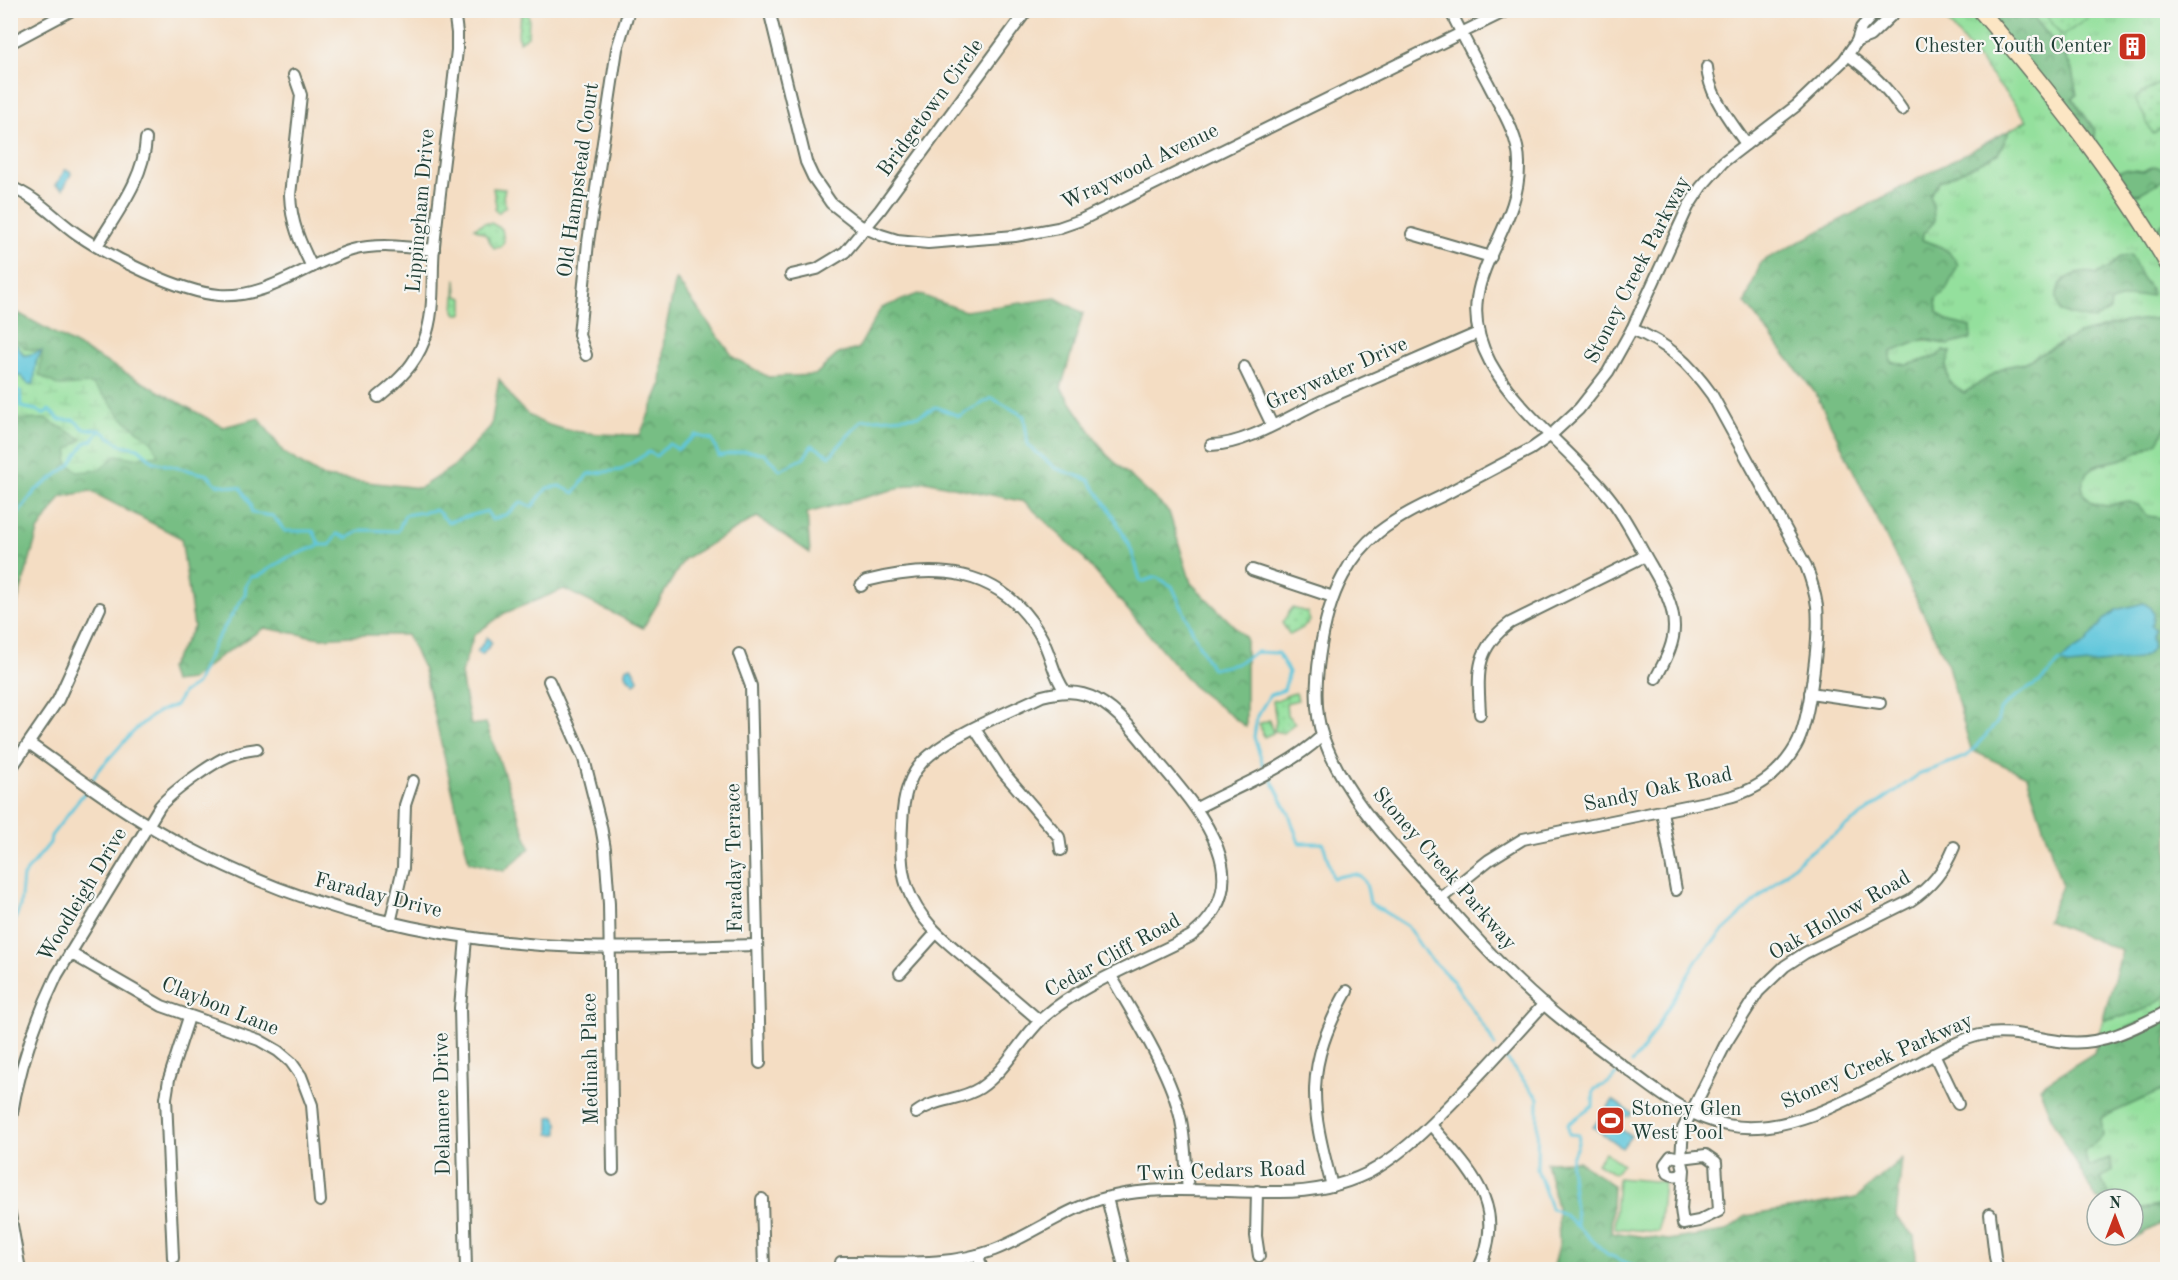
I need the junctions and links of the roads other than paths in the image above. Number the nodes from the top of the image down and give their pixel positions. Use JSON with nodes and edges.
{"nodes":[{"id":1,"x":72,"y":10,"type":"edge"},
{"id":2,"x":454,"y":10,"type":"edge"},
{"id":3,"x":629,"y":10,"type":"edge"},
{"id":4,"x":768,"y":10,"type":"edge"},
{"id":5,"x":1026,"y":10,"type":"edge"},
{"id":6,"x":1450,"y":10,"type":"edge"},
{"id":7,"x":1508,"y":10,"type":"edge"},
{"id":8,"x":1877,"y":10,"type":"edge"},
{"id":9,"x":1897,"y":10,"type":"edge"},
{"id":10,"x":1980,"y":10,"type":"edge"},
{"id":11,"x":1461,"y":33,"type":"junction"},
{"id":12,"x":1857,"y":41,"type":"junction"},
{"id":13,"x":10,"y":43,"type":"edge"},
{"id":14,"x":1848,"y":55,"type":"junction"},
{"id":15,"x":1707,"y":67,"type":"dead end"},
{"id":16,"x":294,"y":75,"type":"dead end"},
{"id":17,"x":1902,"y":110,"type":"dead end"},
{"id":18,"x":146,"y":140,"type":"dead end"},
{"id":19,"x":1746,"y":144,"type":"junction"},
{"id":20,"x":10,"y":187,"type":"edge"},
{"id":21,"x":865,"y":228,"type":"junction"},
{"id":22,"x":1412,"y":234,"type":"dead end"},
{"id":23,"x":97,"y":246,"type":"junction"},
{"id":24,"x":434,"y":250,"type":"junction"},
{"id":25,"x":1491,"y":257,"type":"junction"},
{"id":26,"x":2168,"y":265,"type":"edge"},
{"id":27,"x":312,"y":267,"type":"junction"},
{"id":28,"x":791,"y":275,"type":"dead end"},
{"id":29,"x":1632,"y":329,"type":"junction"},
{"id":30,"x":1478,"y":333,"type":"junction"},
{"id":31,"x":586,"y":355,"type":"dead end"},
{"id":32,"x":1244,"y":367,"type":"dead end"},
{"id":33,"x":378,"y":397,"type":"dead end"},
{"id":34,"x":1272,"y":425,"type":"junction"},
{"id":35,"x":1551,"y":435,"type":"junction"},
{"id":36,"x":1211,"y":445,"type":"dead end"},
{"id":37,"x":1645,"y":556,"type":"junction"},
{"id":38,"x":1252,"y":570,"type":"dead end"},
{"id":39,"x":861,"y":586,"type":"dead end"},
{"id":40,"x":1333,"y":597,"type":"junction"},
{"id":41,"x":100,"y":608,"type":"dead end"},
{"id":42,"x":739,"y":654,"type":"dead end"},
{"id":43,"x":1656,"y":678,"type":"dead end"},
{"id":44,"x":549,"y":681,"type":"dead end"},
{"id":45,"x":1065,"y":691,"type":"junction"},
{"id":46,"x":1810,"y":693,"type":"junction"},
{"id":47,"x":1880,"y":703,"type":"dead end"},
{"id":48,"x":1480,"y":714,"type":"dead end"},
{"id":49,"x":975,"y":729,"type":"junction"},
{"id":50,"x":1322,"y":736,"type":"junction"},
{"id":51,"x":30,"y":744,"type":"junction"},
{"id":52,"x":257,"y":749,"type":"dead end"},
{"id":53,"x":10,"y":770,"type":"edge"},
{"id":54,"x":413,"y":781,"type":"dead end"},
{"id":55,"x":1197,"y":808,"type":"junction"},
{"id":56,"x":1662,"y":811,"type":"junction"},
{"id":57,"x":148,"y":825,"type":"junction"},
{"id":58,"x":1954,"y":847,"type":"dead end"},
{"id":59,"x":1061,"y":850,"type":"dead end"},
{"id":60,"x":1676,"y":890,"type":"dead end"},
{"id":61,"x":1440,"y":898,"type":"junction"},
{"id":62,"x":390,"y":922,"type":"junction"},
{"id":63,"x":936,"y":933,"type":"junction"},
{"id":64,"x":466,"y":938,"type":"junction"},
{"id":65,"x":757,"y":945,"type":"junction"},
{"id":66,"x":608,"y":948,"type":"junction"},
{"id":67,"x":70,"y":953,"type":"junction"},
{"id":68,"x":900,"y":973,"type":"dead end"},
{"id":69,"x":1111,"y":976,"type":"junction"},
{"id":70,"x":1347,"y":991,"type":"dead end"},
{"id":71,"x":1544,"y":1004,"type":"junction"},
{"id":72,"x":2168,"y":1011,"type":"edge"},
{"id":73,"x":189,"y":1017,"type":"junction"},
{"id":74,"x":1040,"y":1021,"type":"junction"},
{"id":75,"x":1934,"y":1054,"type":"junction"},
{"id":76,"x":760,"y":1063,"type":"dead end"},
{"id":77,"x":1958,"y":1104,"type":"dead end"},
{"id":78,"x":1693,"y":1112,"type":"junction"},
{"id":79,"x":916,"y":1113,"type":"dead end"},
{"id":80,"x":10,"y":1124,"type":"edge"},
{"id":81,"x":1431,"y":1125,"type":"junction"},
{"id":82,"x":1681,"y":1158,"type":"junction"},
{"id":83,"x":612,"y":1170,"type":"dead end"},
{"id":84,"x":1684,"y":1170,"type":"junction"},
{"id":85,"x":1332,"y":1186,"type":"junction"},
{"id":86,"x":1188,"y":1190,"type":"junction"},
{"id":87,"x":1257,"y":1191,"type":"junction"},
{"id":88,"x":1107,"y":1198,"type":"junction"},
{"id":89,"x":762,"y":1199,"type":"dead end"},
{"id":90,"x":320,"y":1201,"type":"dead end"},
{"id":91,"x":10,"y":1214,"type":"edge"},
{"id":92,"x":1990,"y":1214,"type":"dead end"},
{"id":93,"x":14,"y":1253,"type":"edge"},
{"id":94,"x":978,"y":1255,"type":"junction"},
{"id":95,"x":1259,"y":1256,"type":"dead end"},
{"id":96,"x":173,"y":1258,"type":"dead end"},
{"id":97,"x":841,"y":1262,"type":"dead end"},
{"id":98,"x":20,"y":1269,"type":"edge"},
{"id":99,"x":466,"y":1269,"type":"edge"},
{"id":100,"x":764,"y":1269,"type":"edge"},
{"id":101,"x":982,"y":1269,"type":"edge"},
{"id":102,"x":1125,"y":1269,"type":"edge"},
{"id":103,"x":1478,"y":1269,"type":"edge"},
{"id":104,"x":1998,"y":1269,"type":"edge"}],
"edges":[{"from":1,"to":13,"type":"street"},
{"from":2,"to":24,"type":"street","name":"Lippingham Drive"},
{"from":3,"to":31,"type":"street","name":"Old Hampstead Court"},
{"from":4,"to":21,"type":"street","name":"Wraywood Avenue"},
{"from":5,"to":21,"type":"street","name":"Bridgetown Circle"},
{"from":6,"to":11,"type":"street"},
{"from":7,"to":11,"type":"street","name":"Wraywood Avenue"},
{"from":8,"to":12,"type":"street","name":"Stoney Creek Parkway"},
{"from":9,"to":12,"type":"street","name":"Stoney Creek Parkway"},
{"from":10,"to":26,"type":"main road"},
{"from":11,"to":21,"type":"street","name":"Wraywood Avenue"},
{"from":11,"to":25,"type":"street"},
{"from":12,"to":14,"type":"street","name":"Stoney Creek Parkway"},
{"from":14,"to":17,"type":"street"},
{"from":14,"to":19,"type":"street","name":"Stoney Creek Parkway"},
{"from":15,"to":19,"type":"street"},
{"from":16,"to":27,"type":"street"},
{"from":18,"to":23,"type":"street"},
{"from":19,"to":29,"type":"street","name":"Stoney Creek Parkway"},
{"from":20,"to":23,"type":"street"},
{"from":21,"to":28,"type":"street","name":"Bridgetown Circle"},
{"from":22,"to":25,"type":"street"},
{"from":23,"to":27,"type":"street"},
{"from":24,"to":27,"type":"street"},
{"from":24,"to":33,"type":"street","name":"Lippingham Drive"},
{"from":25,"to":30,"type":"street"},
{"from":29,"to":35,"type":"street","name":"Stoney Creek Parkway"},
{"from":29,"to":46,"type":"street","name":"Sandy Oak Road"},
{"from":30,"to":34,"type":"street","name":"Greywater Drive"},
{"from":30,"to":35,"type":"street"},
{"from":32,"to":34,"type":"street"},
{"from":34,"to":36,"type":"street","name":"Greywater Drive"},
{"from":35,"to":37,"type":"street"},
{"from":35,"to":40,"type":"street","name":"Stoney Creek Parkway"},
{"from":37,"to":43,"type":"street"},
{"from":37,"to":48,"type":"street"},
{"from":38,"to":40,"type":"street"},
{"from":39,"to":45,"type":"street"},
{"from":40,"to":50,"type":"street","name":"Stoney Creek Parkway"},
{"from":41,"to":51,"type":"street"},
{"from":42,"to":65,"type":"street","name":"Faraday Terrace"},
{"from":44,"to":66,"type":"street","name":"Medinah Place"},
{"from":45,"to":49,"type":"street","name":"Cedar Cliff Road"},
{"from":45,"to":55,"type":"street","name":"Cedar Cliff Road"},
{"from":46,"to":47,"type":"street"},
{"from":46,"to":56,"type":"street","name":"Sandy Oak Road"},
{"from":49,"to":59,"type":"street"},
{"from":49,"to":63,"type":"street","name":"Cedar Cliff Road"},
{"from":50,"to":55,"type":"street"},
{"from":50,"to":61,"type":"street","name":"Stoney Creek Parkway"},
{"from":51,"to":53,"type":"street"},
{"from":51,"to":57,"type":"street","name":"Faraday Drive"},
{"from":52,"to":57,"type":"street","name":"Woodleigh Drive"},
{"from":54,"to":62,"type":"street"},
{"from":55,"to":69,"type":"street","name":"Cedar Cliff Road"},
{"from":56,"to":60,"type":"street"},
{"from":56,"to":61,"type":"street","name":"Sandy Oak Road"},
{"from":57,"to":62,"type":"street","name":"Faraday Drive"},
{"from":57,"to":67,"type":"street","name":"Woodleigh Drive"},
{"from":58,"to":78,"type":"street","name":"Oak Hollow Road"},
{"from":61,"to":71,"type":"street","name":"Stoney Creek Parkway"},
{"from":62,"to":64,"type":"street","name":"Faraday Drive"},
{"from":63,"to":68,"type":"street"},
{"from":63,"to":74,"type":"street","name":"Cedar Cliff Road"},
{"from":64,"to":66,"type":"street","name":"Faraday Drive"},
{"from":64,"to":99,"type":"street","name":"Delamere Drive"},
{"from":65,"to":66,"type":"street","name":"Faraday Drive"},
{"from":65,"to":76,"type":"street","name":"Faraday Terrace"},
{"from":66,"to":83,"type":"street","name":"Medinah Place"},
{"from":67,"to":73,"type":"street","name":"Claybon Lane"},
{"from":67,"to":80,"type":"street","name":"Woodleigh Drive"},
{"from":69,"to":74,"type":"street","name":"Cedar Cliff Road"},
{"from":69,"to":86,"type":"street"},
{"from":70,"to":85,"type":"street"},
{"from":71,"to":78,"type":"street","name":"Stoney Creek Parkway"},
{"from":71,"to":81,"type":"street","name":"Twin Cedars Road"},
{"from":72,"to":75,"type":"street","name":"Stoney Creek Parkway"},
{"from":73,"to":90,"type":"street","name":"Claybon Lane"},
{"from":73,"to":96,"type":"street"},
{"from":74,"to":79,"type":"street","name":"Cedar Cliff Road"},
{"from":75,"to":77,"type":"street"},
{"from":75,"to":78,"type":"street","name":"Stoney Creek Parkway"},
{"from":78,"to":82,"type":"street","name":"Oak Hollow Road"},
{"from":81,"to":85,"type":"street","name":"Twin Cedars Road"},
{"from":81,"to":103,"type":"street"},
{"from":82,"to":84,"type":"street"},
{"from":82,"to":84,"type":"street"},
{"from":82,"to":84,"type":"street"},
{"from":85,"to":87,"type":"street","name":"Twin Cedars Road"},
{"from":86,"to":87,"type":"street","name":"Twin Cedars Road"},
{"from":86,"to":88,"type":"street","name":"Twin Cedars Road"},
{"from":87,"to":95,"type":"street"},
{"from":88,"to":94,"type":"street","name":"Twin Cedars Road"},
{"from":88,"to":102,"type":"street"},
{"from":89,"to":100,"type":"street"},
{"from":91,"to":93,"type":"street"},
{"from":92,"to":104,"type":"street"},
{"from":93,"to":98,"type":"street"},
{"from":94,"to":97,"type":"street","name":"Twin Cedars Road"},
{"from":94,"to":101,"type":"street"}]}
